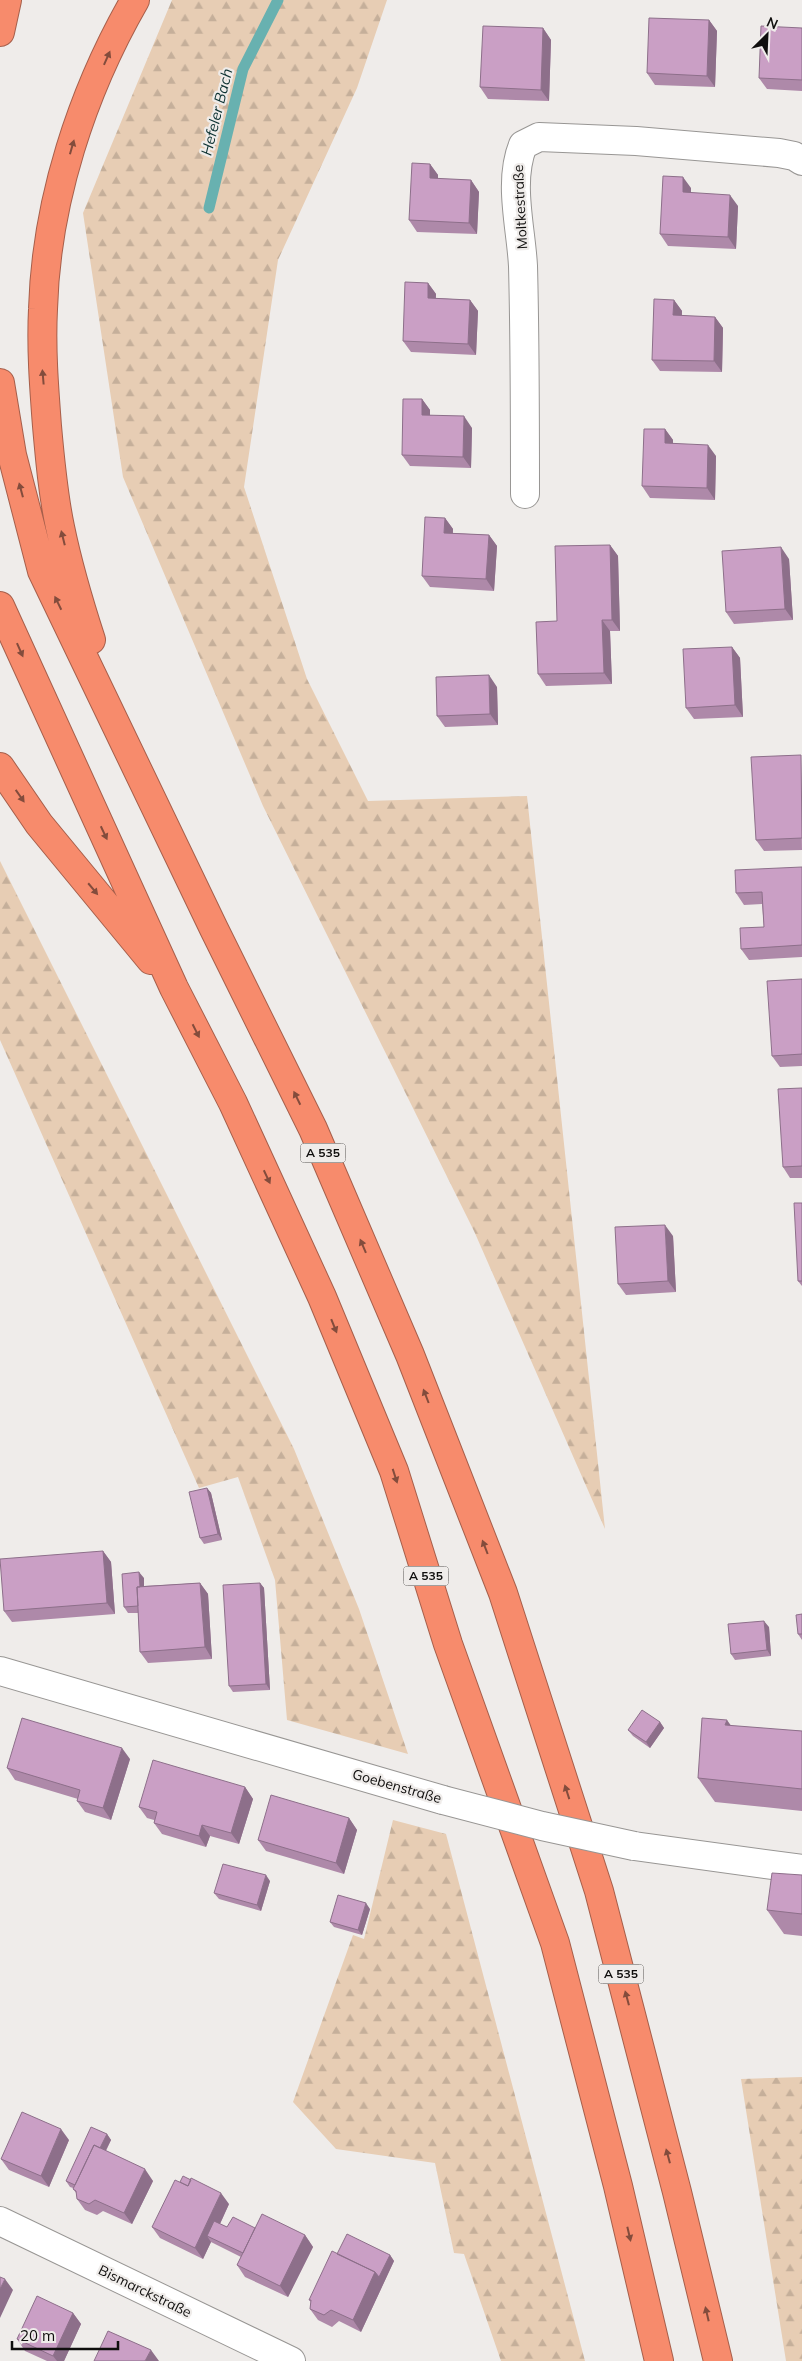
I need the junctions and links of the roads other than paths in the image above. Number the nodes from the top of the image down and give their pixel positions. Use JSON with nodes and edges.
{"nodes":[{"id":1,"x":7,"y":0,"type":"edge"},
{"id":2,"x":135,"y":0,"type":"edge"},
{"id":3,"x":0,"y":32,"type":"edge"},
{"id":4,"x":802,"y":161,"type":"edge"},
{"id":5,"x":0,"y":383,"type":"edge"},
{"id":6,"x":525,"y":494,"type":"dead end"},
{"id":7,"x":0,"y":606,"type":"edge"},
{"id":8,"x":117,"y":726,"type":"junction"},
{"id":9,"x":0,"y":768,"type":"edge"},
{"id":10,"x":174,"y":988,"type":"junction"},
{"id":11,"x":0,"y":1671,"type":"edge"},
{"id":12,"x":802,"y":1869,"type":"edge"},
{"id":13,"x":0,"y":2221,"type":"edge"},
{"id":14,"x":291,"y":2361,"type":"edge"},
{"id":15,"x":659,"y":2361,"type":"edge"},
{"id":16,"x":718,"y":2361,"type":"edge"}],
"edges":[{"from":1,"to":3,"type":"highway"},
{"from":8,"to":2,"type":"highway","one_way":true},
{"from":4,"to":6,"type":"street","name":"Moltkestraße"},
{"from":8,"to":5,"type":"highway","one_way":true},
{"from":7,"to":10,"type":"highway","one_way":true},
{"from":16,"to":8,"type":"highway","number":"A 535","one_way":true},
{"from":9,"to":10,"type":"highway","one_way":true},
{"from":10,"to":15,"type":"highway","number":"A 535","one_way":true},
{"from":11,"to":12,"type":"street","name":"Goebenstraße","bridge":true},
{"from":13,"to":14,"type":"street","name":"Bismarckstraße"}]}
